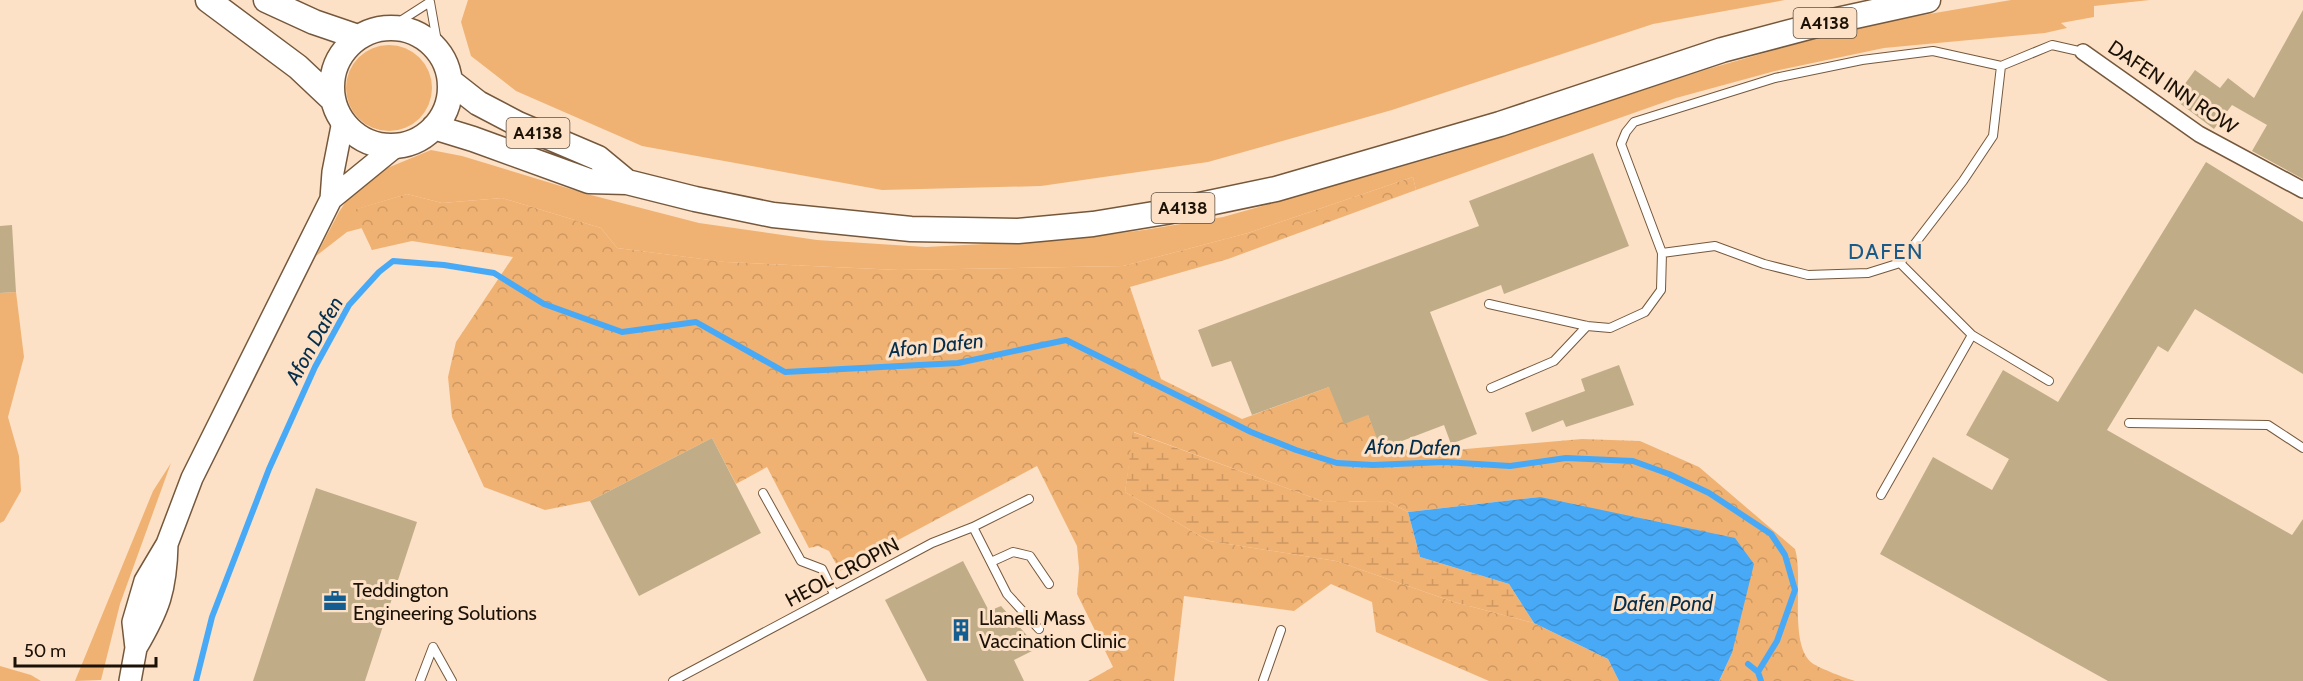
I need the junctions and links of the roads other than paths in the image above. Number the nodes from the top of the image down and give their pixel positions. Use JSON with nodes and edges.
{"nodes":[{"id":1,"x":208,"y":0,"type":"edge"},
{"id":2,"x":266,"y":0,"type":"edge"},
{"id":3,"x":1928,"y":0,"type":"edge"},
{"id":4,"x":390,"y":27,"type":"junction"},
{"id":5,"x":358,"y":37,"type":"junction"},
{"id":6,"x":439,"y":52,"type":"junction"},
{"id":7,"x":2083,"y":52,"type":"joint"},
{"id":8,"x":2001,"y":66,"type":"junction"},
{"id":9,"x":450,"y":81,"type":"junction"},
{"id":10,"x":338,"y":110,"type":"junction"},
{"id":11,"x":434,"y":127,"type":"junction"},
{"id":12,"x":396,"y":146,"type":"junction"},
{"id":13,"x":627,"y":182,"type":"junction"},
{"id":14,"x":2303,"y":190,"type":"edge"},
{"id":15,"x":331,"y":199,"type":"junction"},
{"id":16,"x":1662,"y":253,"type":"junction"},
{"id":17,"x":1900,"y":263,"type":"junction"},
{"id":18,"x":1489,"y":304,"type":"dead end"},
{"id":19,"x":1587,"y":326,"type":"junction"},
{"id":20,"x":1972,"y":335,"type":"junction"},
{"id":21,"x":2049,"y":381,"type":"dead end"},
{"id":22,"x":1491,"y":388,"type":"dead end"},
{"id":23,"x":2129,"y":423,"type":"dead end"},
{"id":24,"x":2303,"y":448,"type":"edge"},
{"id":25,"x":763,"y":493,"type":"dead end"},
{"id":26,"x":1881,"y":495,"type":"dead end"},
{"id":27,"x":1029,"y":499,"type":"dead end"},
{"id":28,"x":974,"y":527,"type":"junction"},
{"id":29,"x":990,"y":562,"type":"junction"},
{"id":30,"x":1049,"y":584,"type":"dead end"},
{"id":31,"x":834,"y":594,"type":"junction"},
{"id":32,"x":1039,"y":628,"type":"dead end"},
{"id":33,"x":1281,"y":630,"type":"dead end"},
{"id":34,"x":130,"y":681,"type":"edge"},
{"id":35,"x":420,"y":681,"type":"edge"},
{"id":36,"x":452,"y":681,"type":"edge"},
{"id":37,"x":673,"y":681,"type":"edge"},
{"id":38,"x":1263,"y":681,"type":"edge"}],
"edges":[{"from":1,"to":10,"type":"highway"},
{"from":2,"to":5,"type":"highway"},
{"from":3,"to":13,"type":"highway","number":"A4138"},
{"from":4,"to":5,"type":"highway"},
{"from":4,"to":6,"type":"highway"},
{"from":4,"to":6,"type":"lane"},
{"from":5,"to":10,"type":"highway"},
{"from":6,"to":9,"type":"highway"},
{"from":7,"to":8,"type":"lane"},
{"from":7,"to":14,"type":"street","name":"DAFEN INN ROW"},
{"from":8,"to":16,"type":"lane"},
{"from":8,"to":17,"type":"lane"},
{"from":9,"to":11,"type":"highway"},
{"from":9,"to":13,"type":"highway","number":"A4138"},
{"from":10,"to":12,"type":"highway"},
{"from":10,"to":15,"type":"main road"},
{"from":11,"to":12,"type":"highway"},
{"from":11,"to":13,"type":"highway","number":"A4138"},
{"from":12,"to":15,"type":"main road"},
{"from":15,"to":34,"type":"main road"},
{"from":16,"to":17,"type":"lane"},
{"from":16,"to":19,"type":"lane"},
{"from":17,"to":20,"type":"lane"},
{"from":18,"to":19,"type":"lane"},
{"from":19,"to":22,"type":"lane"},
{"from":20,"to":21,"type":"lane"},
{"from":20,"to":26,"type":"lane"},
{"from":23,"to":24,"type":"lane"},
{"from":25,"to":31,"type":"lane"},
{"from":27,"to":28,"type":"lane","name":"HEOL CROPIN"},
{"from":28,"to":29,"type":"lane"},
{"from":28,"to":31,"type":"lane","name":"HEOL CROPIN"},
{"from":29,"to":30,"type":"lane"},
{"from":29,"to":32,"type":"lane"},
{"from":31,"to":37,"type":"lane","name":"HEOL CROPIN"},
{"from":33,"to":38,"type":"lane"},
{"from":35,"to":36,"type":"lane"}]}
